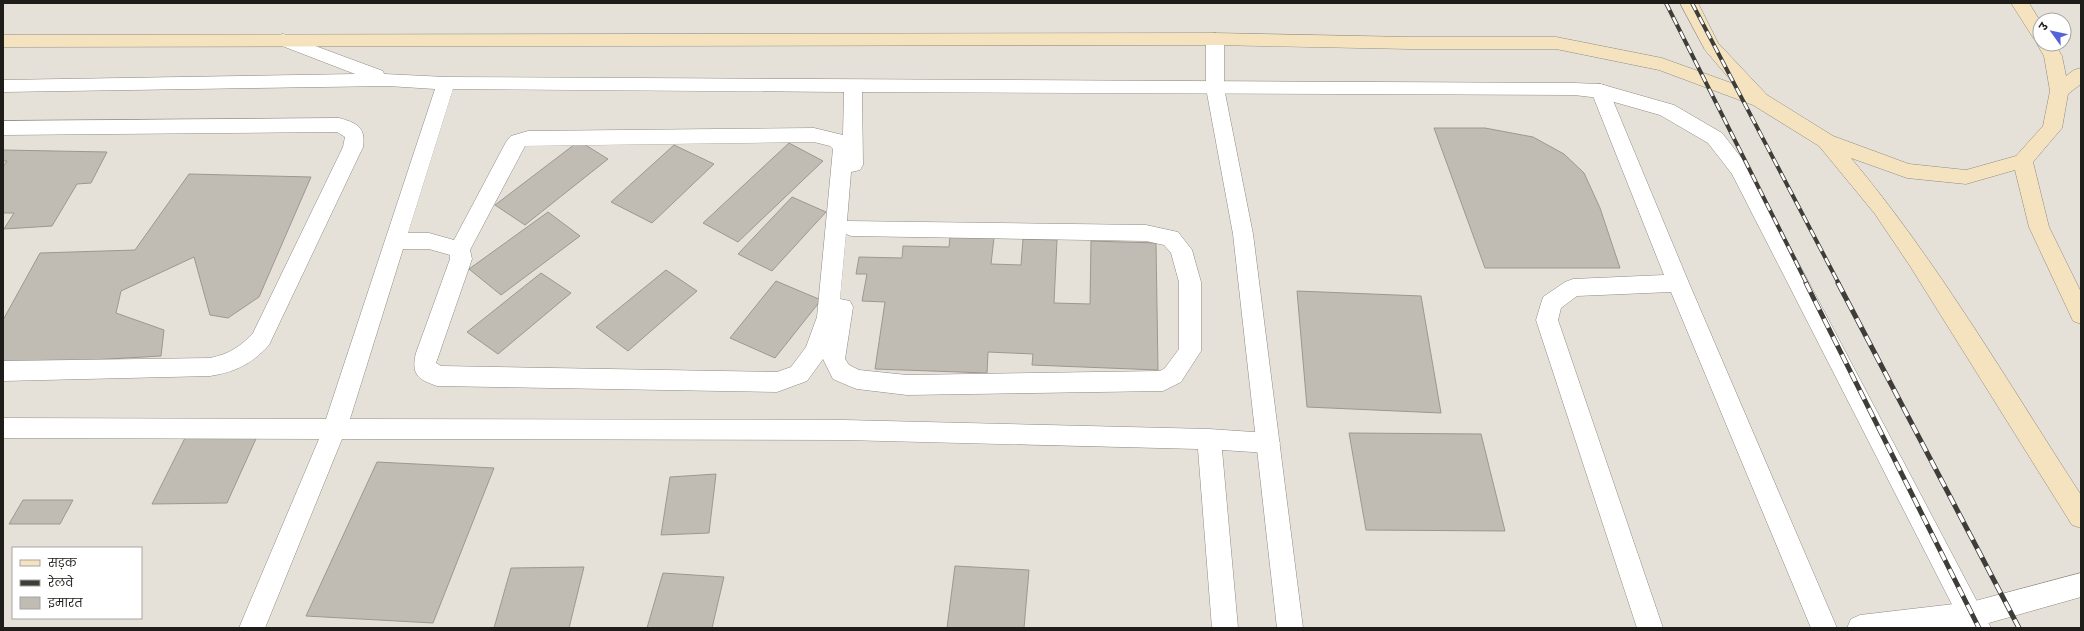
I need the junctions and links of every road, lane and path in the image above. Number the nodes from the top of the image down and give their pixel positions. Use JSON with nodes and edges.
{"nodes":[{"id":1,"x":1689,"y":3,"type":"edge"},
{"id":2,"x":2020,"y":3,"type":"edge"},
{"id":3,"x":2032,"y":22,"type":"edge"},
{"id":4,"x":1215,"y":39,"type":"junction"},
{"id":5,"x":283,"y":40,"type":"junction"},
{"id":6,"x":3,"y":41,"type":"edge"},
{"id":7,"x":2051,"y":52,"type":"edge"},
{"id":8,"x":2081,"y":74,"type":"edge"},
{"id":9,"x":388,"y":80,"type":"junction"},
{"id":10,"x":446,"y":83,"type":"junction"},
{"id":11,"x":3,"y":86,"type":"edge"},
{"id":12,"x":853,"y":86,"type":"junction"},
{"id":13,"x":1215,"y":88,"type":"junction"},
{"id":14,"x":1600,"y":91,"type":"junction"},
{"id":15,"x":2059,"y":91,"type":"junction"},
{"id":16,"x":1760,"y":100,"type":"junction"},
{"id":17,"x":3,"y":128,"type":"edge"},
{"id":18,"x":1826,"y":141,"type":"junction"},
{"id":19,"x":2023,"y":161,"type":"junction"},
{"id":20,"x":851,"y":228,"type":"junction"},
{"id":21,"x":395,"y":241,"type":"junction"},
{"id":22,"x":459,"y":250,"type":"junction"},
{"id":23,"x":1678,"y":283,"type":"junction"},
{"id":24,"x":2081,"y":315,"type":"edge"},
{"id":25,"x":3,"y":371,"type":"edge"},
{"id":26,"x":335,"y":428,"type":"junction"},
{"id":27,"x":6,"y":433,"type":"edge"},
{"id":28,"x":1209,"y":439,"type":"junction"},
{"id":29,"x":1268,"y":443,"type":"junction"},
{"id":30,"x":2081,"y":516,"type":"edge"},
{"id":31,"x":2081,"y":585,"type":"edge"},
{"id":32,"x":1975,"y":622,"type":"edge"},
{"id":33,"x":252,"y":628,"type":"edge"},
{"id":34,"x":1225,"y":628,"type":"edge"},
{"id":35,"x":1290,"y":628,"type":"edge"},
{"id":36,"x":1650,"y":628,"type":"edge"},
{"id":37,"x":1824,"y":628,"type":"edge"},
{"id":38,"x":1860,"y":628,"type":"edge"}],
"edges":[{"from":1,"to":16,"type":"street"},
{"from":2,"to":3,"type":"street"},
{"from":4,"to":5,"type":"street"},
{"from":4,"to":13,"type":"street"},
{"from":4,"to":16,"type":"street"},
{"from":5,"to":6,"type":"street"},
{"from":5,"to":9,"type":"street"},
{"from":7,"to":15,"type":"street"},
{"from":8,"to":15,"type":"street"},
{"from":9,"to":10,"type":"street"},
{"from":9,"to":11,"type":"street"},
{"from":10,"to":12,"type":"street"},
{"from":10,"to":21,"type":"street"},
{"from":12,"to":13,"type":"street"},
{"from":12,"to":20,"type":"street"},
{"from":13,"to":14,"type":"street"},
{"from":13,"to":29,"type":"street"},
{"from":14,"to":23,"type":"street"},
{"from":14,"to":32,"type":"street"},
{"from":15,"to":19,"type":"street"},
{"from":16,"to":18,"type":"street"},
{"from":17,"to":25,"type":"street"},
{"from":18,"to":19,"type":"street"},
{"from":18,"to":30,"type":"street"},
{"from":19,"to":24,"type":"street"},
{"from":20,"to":20,"type":"street"},
{"from":21,"to":22,"type":"street"},
{"from":21,"to":26,"type":"street"},
{"from":22,"to":22,"type":"street"},
{"from":23,"to":36,"type":"street"},
{"from":23,"to":37,"type":"street"},
{"from":26,"to":27,"type":"street"},
{"from":26,"to":28,"type":"street"},
{"from":26,"to":33,"type":"street"},
{"from":28,"to":29,"type":"street"},
{"from":28,"to":34,"type":"street"},
{"from":29,"to":35,"type":"street"},
{"from":31,"to":32,"type":"street"},
{"from":32,"to":38,"type":"street"}]}
